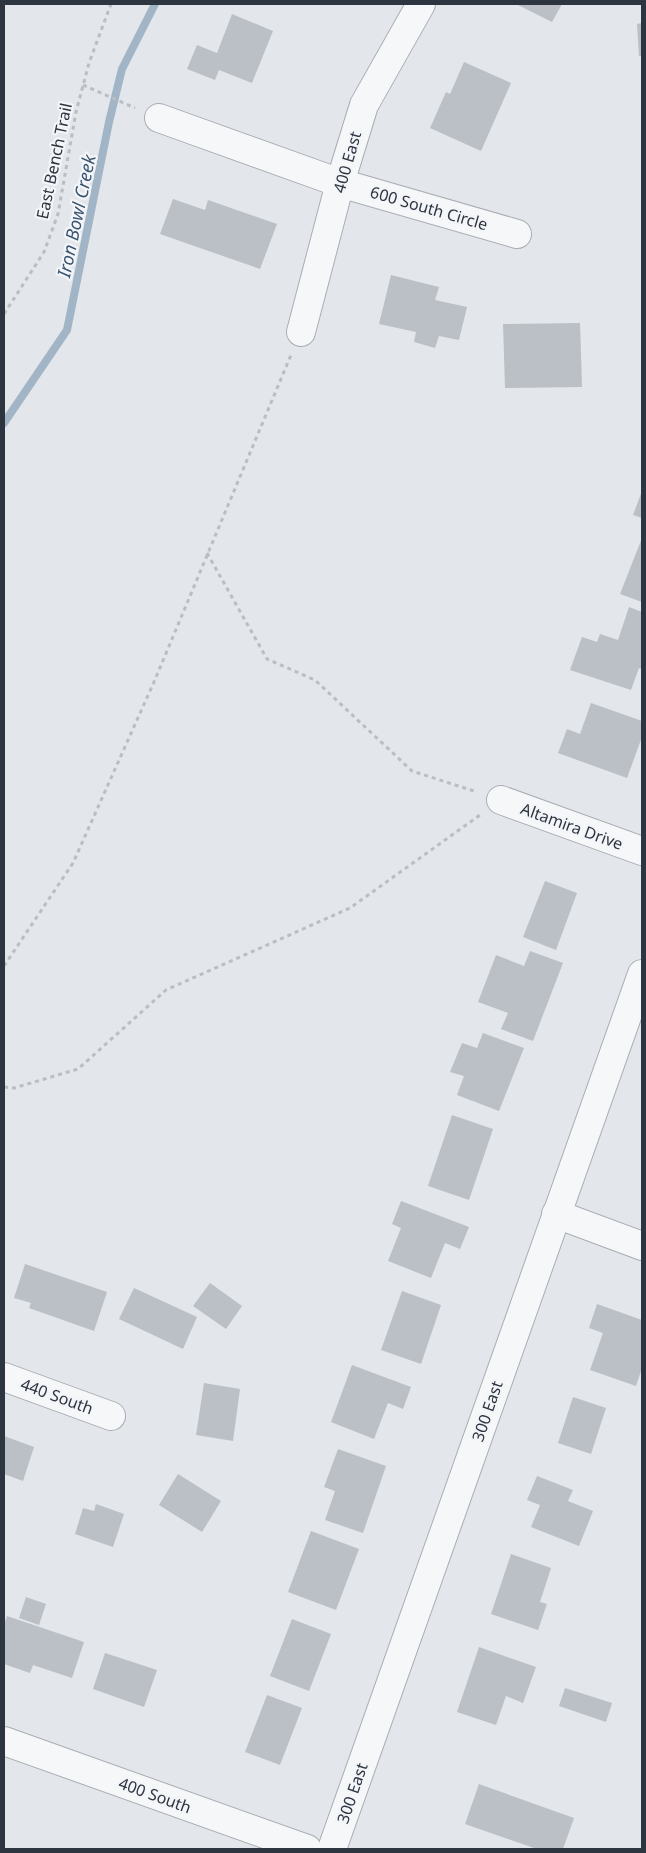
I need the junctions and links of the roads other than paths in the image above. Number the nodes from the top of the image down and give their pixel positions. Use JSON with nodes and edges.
{"nodes":[{"id":1,"x":420,"y":4,"type":"edge"},
{"id":2,"x":159,"y":118,"type":"dead end"},
{"id":3,"x":340,"y":183,"type":"junction"},
{"id":4,"x":517,"y":234,"type":"dead end"},
{"id":5,"x":301,"y":332,"type":"road end"},
{"id":6,"x":501,"y":800,"type":"road end"},
{"id":7,"x":642,"y":851,"type":"edge"},
{"id":8,"x":642,"y":974,"type":"edge"},
{"id":9,"x":556,"y":1214,"type":"junction"},
{"id":10,"x":642,"y":1246,"type":"edge"},
{"id":11,"x":4,"y":1377,"type":"edge"},
{"id":12,"x":111,"y":1416,"type":"dead end"},
{"id":13,"x":4,"y":1741,"type":"edge"},
{"id":14,"x":307,"y":1849,"type":"edge"},
{"id":15,"x":332,"y":1849,"type":"edge"}],
"edges":[{"from":1,"to":3,"type":"street","name":"400 East"},
{"from":2,"to":3,"type":"street","name":"600 South Circle"},
{"from":3,"to":4,"type":"street","name":"600 South Circle"},
{"from":3,"to":5,"type":"street","name":"400 East"},
{"from":6,"to":7,"type":"street","name":"Altamira Drive"},
{"from":8,"to":9,"type":"street","name":"300 East"},
{"from":9,"to":10,"type":"street"},
{"from":9,"to":15,"type":"street","name":"300 East"},
{"from":11,"to":12,"type":"street","name":"440 South"},
{"from":13,"to":14,"type":"street","name":"400 South"}]}
